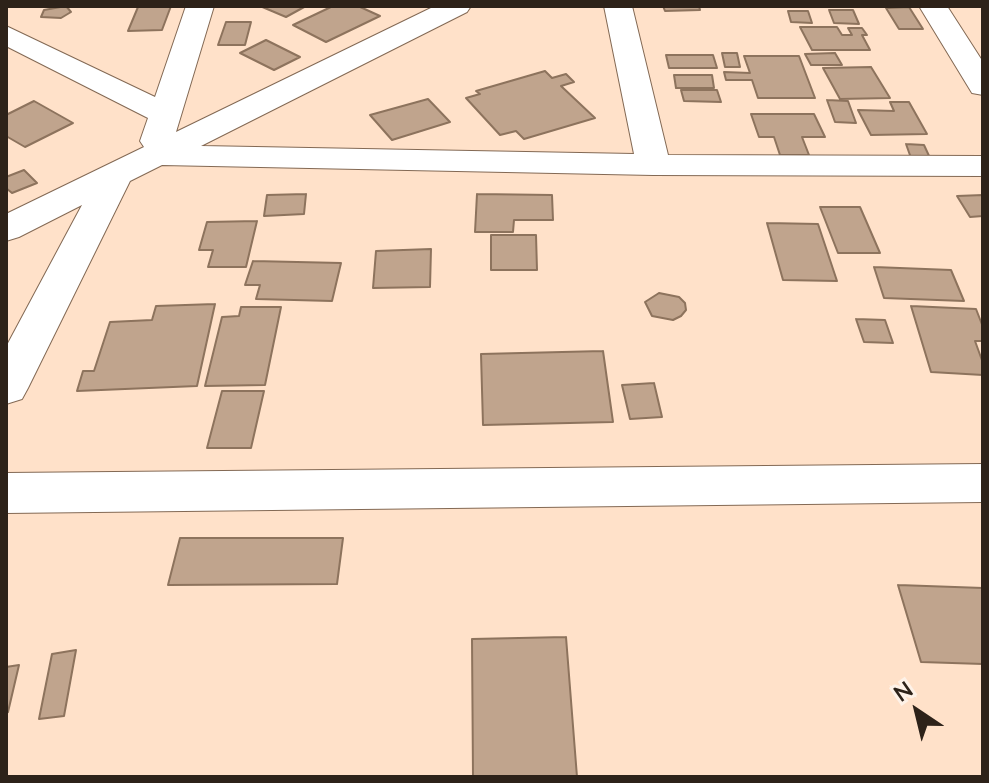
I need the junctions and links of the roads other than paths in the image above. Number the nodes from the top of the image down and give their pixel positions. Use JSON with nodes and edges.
{"nodes":[{"id":1,"x":200,"y":6,"type":"edge"},
{"id":2,"x":457,"y":6,"type":"edge"},
{"id":3,"x":618,"y":6,"type":"edge"},
{"id":4,"x":933,"y":6,"type":"edge"},
{"id":5,"x":6,"y":35,"type":"edge"},
{"id":6,"x":983,"y":86,"type":"edge"},
{"id":7,"x":165,"y":114,"type":"junction"},
{"id":8,"x":153,"y":155,"type":"junction"},
{"id":9,"x":653,"y":165,"type":"junction"},
{"id":10,"x":983,"y":166,"type":"edge"},
{"id":11,"x":117,"y":173,"type":"junction"},
{"id":12,"x":6,"y":229,"type":"edge"},
{"id":13,"x":6,"y":388,"type":"edge"},
{"id":14,"x":983,"y":483,"type":"edge"},
{"id":15,"x":6,"y":493,"type":"edge"}],
"edges":[{"from":1,"to":7,"type":"street"},
{"from":2,"to":8,"type":"street"},
{"from":3,"to":9,"type":"street"},
{"from":4,"to":6,"type":"street"},
{"from":5,"to":7,"type":"street"},
{"from":7,"to":8,"type":"street"},
{"from":8,"to":9,"type":"street"},
{"from":8,"to":11,"type":"street"},
{"from":9,"to":10,"type":"street"},
{"from":11,"to":12,"type":"street"},
{"from":11,"to":13,"type":"street"},
{"from":14,"to":15,"type":"street"}]}
